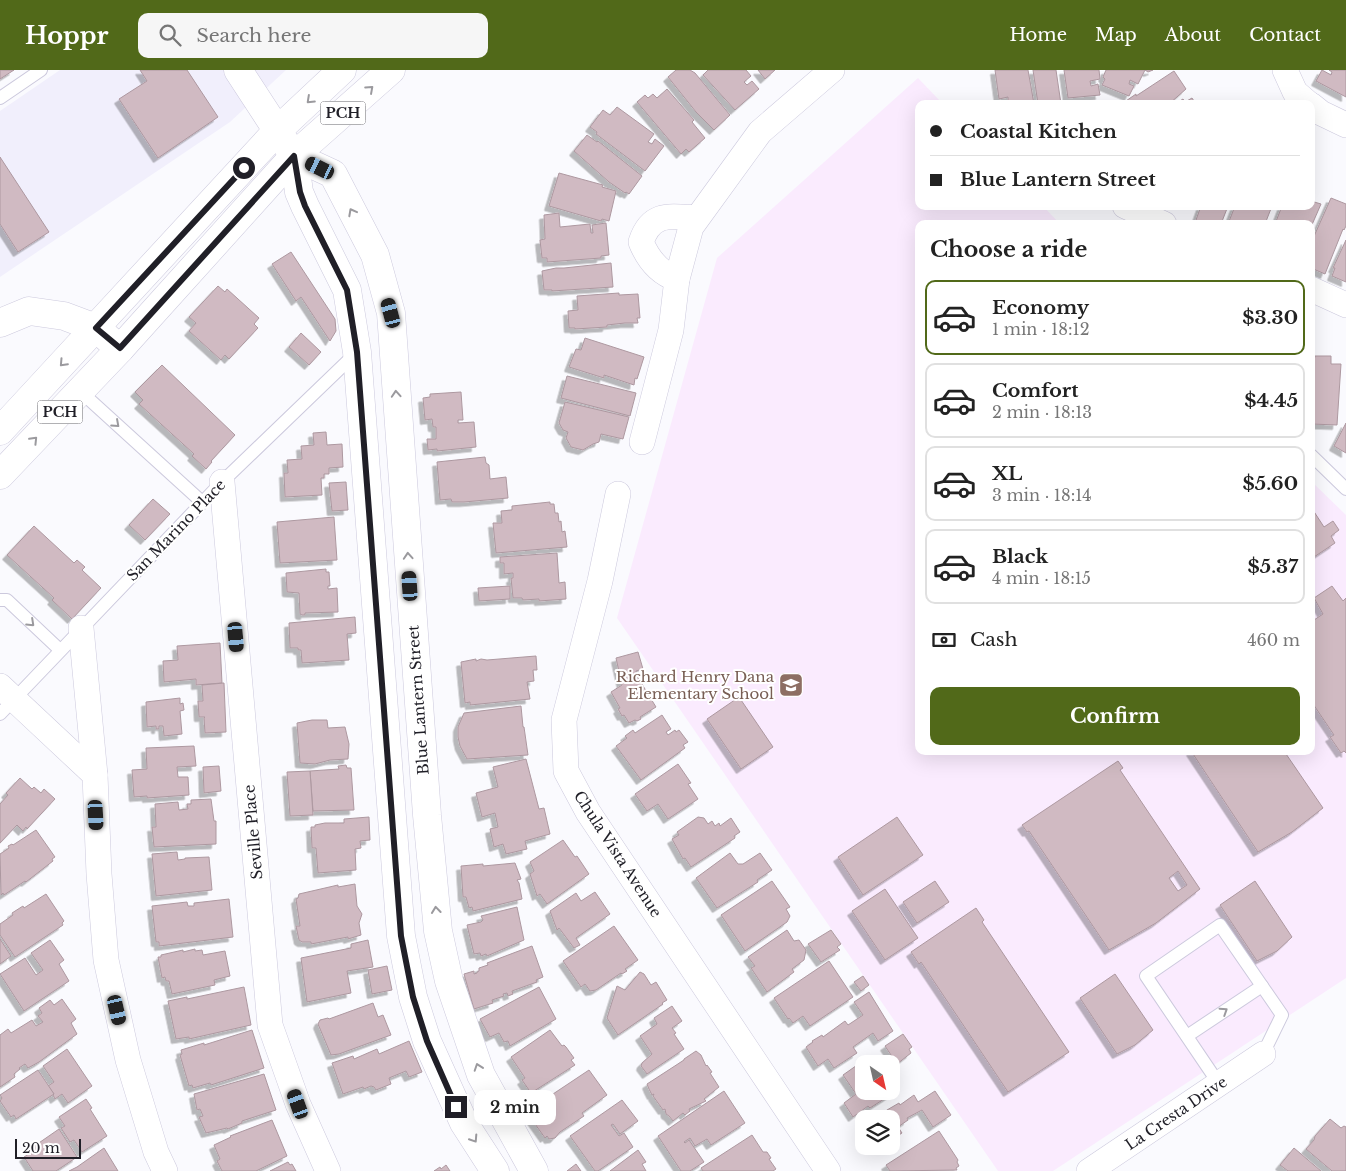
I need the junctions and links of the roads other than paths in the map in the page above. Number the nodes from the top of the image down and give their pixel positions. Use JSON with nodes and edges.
{"nodes":[{"id":1,"x":40,"y":70,"type":"edge"},
{"id":2,"x":238,"y":70,"type":"edge"},
{"id":3,"x":342,"y":70,"type":"edge"},
{"id":4,"x":391,"y":70,"type":"edge"},
{"id":5,"x":832,"y":70,"type":"edge"},
{"id":6,"x":1285,"y":70,"type":"edge"},
{"id":7,"x":0,"y":98,"type":"edge"},
{"id":8,"x":1305,"y":100,"type":"edge"},
{"id":9,"x":1315,"y":108,"type":"edge"},
{"id":10,"x":1346,"y":125,"type":"edge"},
{"id":11,"x":278,"y":130,"type":"junction"},
{"id":12,"x":294,"y":156,"type":"junction"},
{"id":13,"x":1133,"y":210,"type":"edge"},
{"id":14,"x":696,"y":218,"type":"junction"},
{"id":15,"x":1155,"y":220,"type":"edge"},
{"id":16,"x":677,"y":279,"type":"junction"},
{"id":17,"x":1315,"y":291,"type":"edge"},
{"id":18,"x":1346,"y":304,"type":"edge"},
{"id":19,"x":0,"y":323,"type":"edge"},
{"id":20,"x":96,"y":328,"type":"junction"},
{"id":21,"x":120,"y":348,"type":"junction"},
{"id":22,"x":357,"y":352,"type":"junction"},
{"id":23,"x":80,"y":391,"type":"junction"},
{"id":24,"x":0,"y":431,"type":"edge"},
{"id":25,"x":641,"y":446,"type":"dead end"},
{"id":26,"x":1315,"y":459,"type":"edge"},
{"id":27,"x":0,"y":475,"type":"edge"},
{"id":28,"x":222,"y":482,"type":"junction"},
{"id":29,"x":1346,"y":489,"type":"edge"},
{"id":30,"x":618,"y":494,"type":"dead end"},
{"id":31,"x":202,"y":502,"type":"junction"},
{"id":32,"x":0,"y":600,"type":"edge"},
{"id":33,"x":81,"y":628,"type":"junction"},
{"id":34,"x":60,"y":650,"type":"junction"},
{"id":35,"x":5,"y":700,"type":"edge"},
{"id":36,"x":95,"y":775,"type":"junction"},
{"id":37,"x":1262,"y":986,"type":"junction"},
{"id":38,"x":1187,"y":1036,"type":"junction"},
{"id":39,"x":1263,"y":1054,"type":"joint"},
{"id":40,"x":1219,"y":1084,"type":"junction"},
{"id":41,"x":165,"y":1171,"type":"edge"},
{"id":42,"x":328,"y":1171,"type":"edge"},
{"id":43,"x":495,"y":1171,"type":"edge"},
{"id":44,"x":534,"y":1171,"type":"edge"},
{"id":45,"x":828,"y":1171,"type":"edge"},
{"id":46,"x":1088,"y":1171,"type":"edge"}],
"edges":[{"from":1,"to":7,"type":"lane"},
{"from":2,"to":11,"type":"main road"},
{"from":3,"to":11,"type":"main road","number":"PCH","one_way":true},
{"from":12,"to":4,"type":"main road","number":"PCH","one_way":true},
{"from":5,"to":14,"type":"street"},
{"from":6,"to":8,"type":"street"},
{"from":9,"to":10,"type":"street"},
{"from":11,"to":12,"type":"main road"},
{"from":11,"to":20,"type":"main road","number":"PCH"},
{"from":12,"to":21,"type":"main road","number":"PCH"},
{"from":12,"to":22,"type":"main road"},
{"from":44,"to":12,"type":"main road","name":"Blue Lantern Street","one_way":true},
{"from":13,"to":15,"type":"street"},
{"from":14,"to":16,"type":"street"},
{"from":14,"to":16,"type":"street"},
{"from":16,"to":25,"type":"street"},
{"from":17,"to":18,"type":"street"},
{"from":19,"to":20,"type":"main road"},
{"from":20,"to":21,"type":"main road"},
{"from":20,"to":24,"type":"main road","number":"PCH","one_way":true},
{"from":21,"to":23,"type":"main road","number":"PCH"},
{"from":22,"to":28,"type":"lane","name":"San Marino Place"},
{"from":22,"to":43,"type":"main road","one_way":true},
{"from":27,"to":23,"type":"main road","number":"PCH","one_way":true},
{"from":23,"to":31,"type":"lane","one_way":true},
{"from":26,"to":29,"type":"lane"},
{"from":28,"to":31,"type":"lane","name":"San Marino Place"},
{"from":28,"to":42,"type":"street","name":"Seville Place"},
{"from":30,"to":45,"type":"street","name":"Chula Vista Avenue"},
{"from":31,"to":33,"type":"lane","name":"San Marino Place"},
{"from":32,"to":34,"type":"lane","one_way":true},
{"from":33,"to":34,"type":"lane","name":"San Marino Place"},
{"from":33,"to":36,"type":"street"},
{"from":34,"to":35,"type":"lane","name":"San Marino Place"},
{"from":35,"to":36,"type":"street"},
{"from":36,"to":41,"type":"street"},
{"from":38,"to":37,"type":"lane","one_way":true},
{"from":37,"to":38,"type":"lane"},
{"from":37,"to":39,"type":"lane"},
{"from":38,"to":40,"type":"lane"},
{"from":39,"to":40,"type":"street","name":"La Cresta Drive"},
{"from":40,"to":46,"type":"street","name":"La Cresta Drive"}]}
